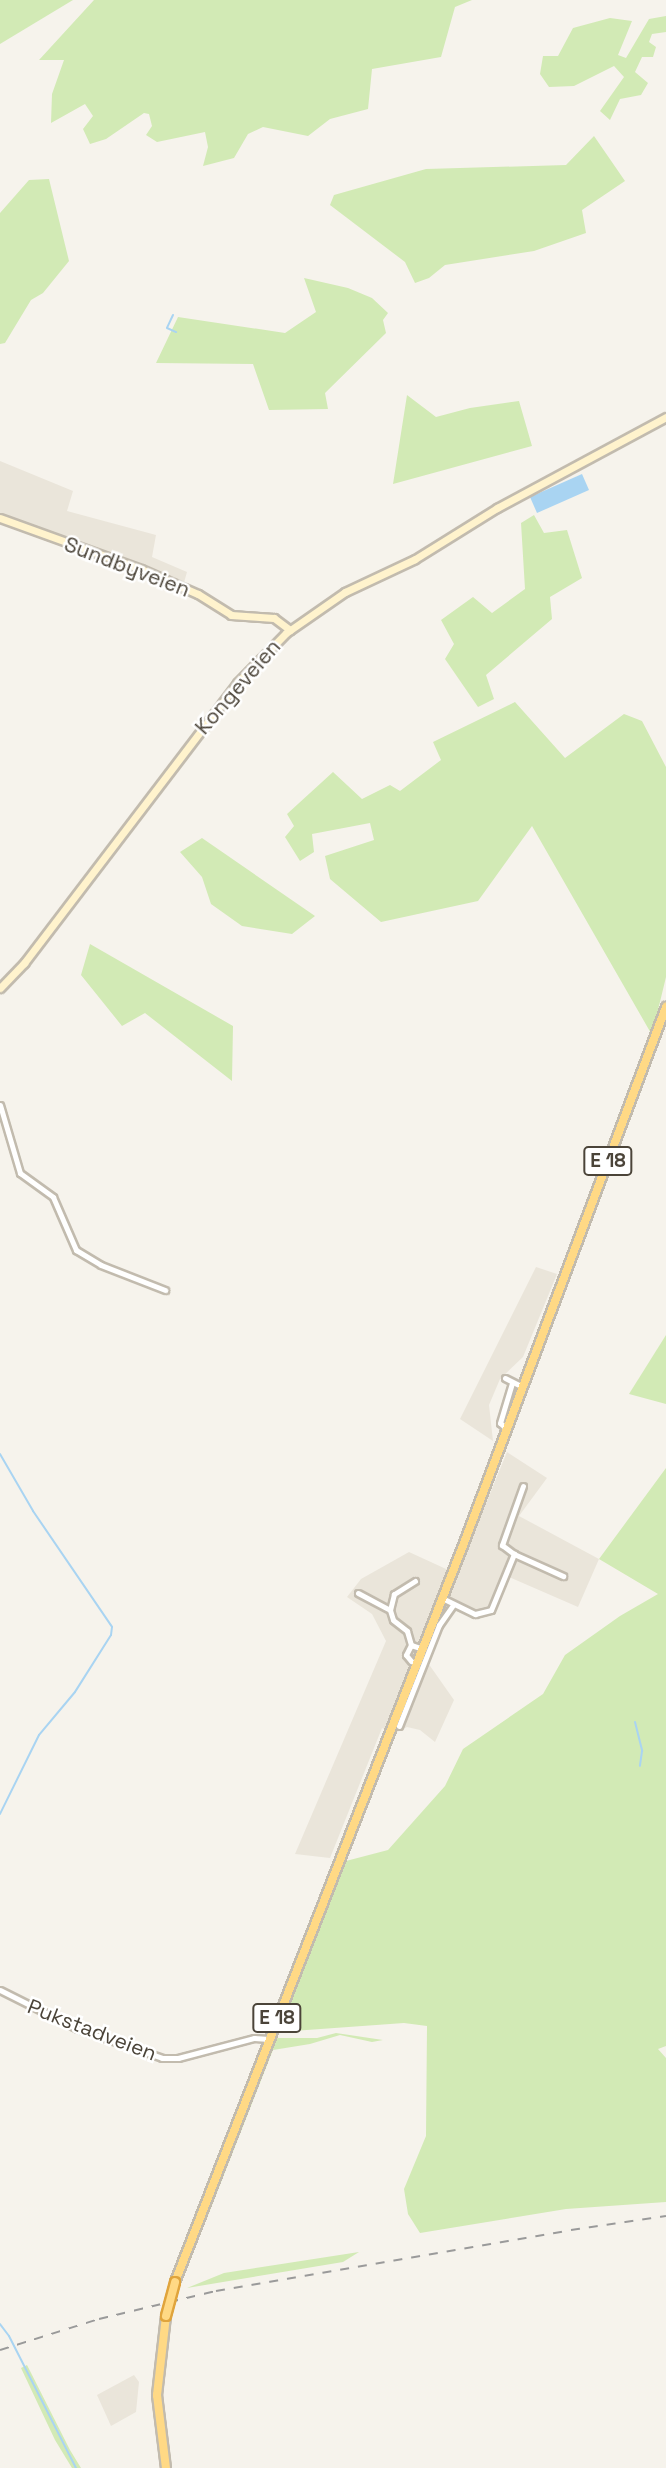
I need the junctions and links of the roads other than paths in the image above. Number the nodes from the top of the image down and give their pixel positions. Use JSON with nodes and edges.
{"nodes":[{"id":1,"x":666,"y":417,"type":"edge"},
{"id":2,"x":0,"y":519,"type":"edge"},
{"id":3,"x":290,"y":630,"type":"junction"},
{"id":4,"x":0,"y":988,"type":"edge"},
{"id":5,"x":666,"y":1007,"type":"edge"},
{"id":6,"x":0,"y":1105,"type":"edge"},
{"id":7,"x":165,"y":1290,"type":"dead end"},
{"id":8,"x":505,"y":1378,"type":"dead end"},
{"id":9,"x":512,"y":1382,"type":"junction"},
{"id":10,"x":523,"y":1387,"type":"junction"},
{"id":11,"x":507,"y":1429,"type":"junction"},
{"id":12,"x":523,"y":1486,"type":"dead end"},
{"id":13,"x":514,"y":1554,"type":"junction"},
{"id":14,"x":563,"y":1576,"type":"dead end"},
{"id":15,"x":415,"y":1581,"type":"dead end"},
{"id":16,"x":358,"y":1592,"type":"dead end"},
{"id":17,"x":442,"y":1598,"type":"junction"},
{"id":18,"x":453,"y":1605,"type":"junction"},
{"id":19,"x":390,"y":1610,"type":"junction"},
{"id":20,"x":411,"y":1645,"type":"junction"},
{"id":21,"x":423,"y":1649,"type":"junction"},
{"id":22,"x":411,"y":1661,"type":"dead end"},
{"id":23,"x":399,"y":1726,"type":"dead end"},
{"id":24,"x":0,"y":1990,"type":"edge"},
{"id":25,"x":269,"y":2039,"type":"junction"},
{"id":26,"x":166,"y":2468,"type":"edge"}],
"edges":[{"from":1,"to":3,"type":"main road","name":"Kongeveien"},
{"from":2,"to":3,"type":"main road","name":"Sundbyveien"},
{"from":3,"to":4,"type":"main road","name":"Kongeveien"},
{"from":5,"to":10,"type":"highway","number":"E 18"},
{"from":6,"to":7,"type":"street"},
{"from":8,"to":9,"type":"street"},
{"from":9,"to":10,"type":"street"},
{"from":9,"to":11,"type":"street"},
{"from":10,"to":11,"type":"highway","number":"E 18"},
{"from":11,"to":17,"type":"highway","number":"E 18"},
{"from":12,"to":13,"type":"street"},
{"from":13,"to":14,"type":"street"},
{"from":13,"to":18,"type":"street"},
{"from":15,"to":19,"type":"street"},
{"from":16,"to":19,"type":"street"},
{"from":17,"to":18,"type":"street"},
{"from":17,"to":21,"type":"highway","number":"E 18"},
{"from":18,"to":23,"type":"street"},
{"from":19,"to":20,"type":"street"},
{"from":20,"to":21,"type":"street"},
{"from":20,"to":22,"type":"street"},
{"from":21,"to":25,"type":"highway","number":"E 18"},
{"from":24,"to":25,"type":"street","name":"Pukstadveien"},
{"from":25,"to":26,"type":"highway","number":"E 18","bridge":true}]}
